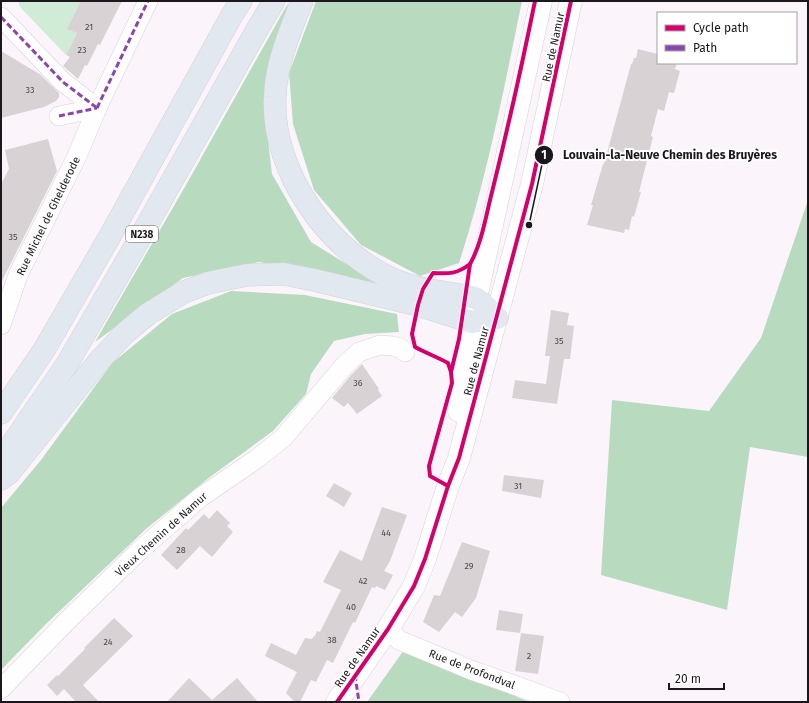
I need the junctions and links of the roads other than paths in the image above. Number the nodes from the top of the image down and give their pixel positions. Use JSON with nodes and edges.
{"nodes":[{"id":1,"x":148,"y":1,"type":"edge"},
{"id":2,"x":274,"y":1,"type":"edge"},
{"id":3,"x":302,"y":1,"type":"edge"},
{"id":4,"x":541,"y":1,"type":"edge"},
{"id":5,"x":571,"y":1,"type":"edge"},
{"id":6,"x":237,"y":6,"type":"edge"},
{"id":7,"x":1,"y":17,"type":"edge"},
{"id":8,"x":97,"y":108,"type":"junction"},
{"id":9,"x":60,"y":116,"type":"dead end"},
{"id":10,"x":476,"y":298,"type":"junction"},
{"id":11,"x":497,"y":318,"type":"junction"},
{"id":12,"x":472,"y":322,"type":"junction"},
{"id":13,"x":1,"y":325,"type":"edge"},
{"id":14,"x":405,"y":352,"type":"dead end"},
{"id":15,"x":1,"y":413,"type":"edge"},
{"id":16,"x":1,"y":460,"type":"edge"},
{"id":17,"x":1,"y":479,"type":"edge"},
{"id":18,"x":448,"y":486,"type":"junction"},
{"id":19,"x":388,"y":629,"type":"junction"},
{"id":20,"x":1,"y":689,"type":"edge"},
{"id":21,"x":336,"y":702,"type":"edge"},
{"id":22,"x":560,"y":702,"type":"edge"}],
"edges":[{"from":1,"to":8,"type":"street","name":"Rue Michel de Ghelderode"},
{"from":2,"to":16,"type":"highway","number":"N238"},
{"from":3,"to":10,"type":"highway"},
{"from":4,"to":10,"type":"main road","name":"Rue de Namur"},
{"from":5,"to":11,"type":"main road","name":"Rue de Namur"},
{"from":6,"to":15,"type":"highway","number":"N238"},
{"from":7,"to":8,"type":"street"},
{"from":8,"to":9,"type":"street"},
{"from":8,"to":13,"type":"street","name":"Rue Michel de Ghelderode"},
{"from":10,"to":11,"type":"highway"},
{"from":10,"to":12,"type":"main road","name":"Rue de Namur"},
{"from":11,"to":12,"type":"highway"},
{"from":11,"to":18,"type":"main road","name":"Rue de Namur"},
{"from":12,"to":17,"type":"highway"},
{"from":12,"to":18,"type":"main road","name":"Rue de Namur"},
{"from":14,"to":20,"type":"street","name":"Vieux Chemin de Namur"},
{"from":18,"to":19,"type":"main road","name":"Rue de Namur"},
{"from":19,"to":21,"type":"main road","name":"Rue de Namur"},
{"from":19,"to":22,"type":"street","name":"Rue de Profondval"}]}
